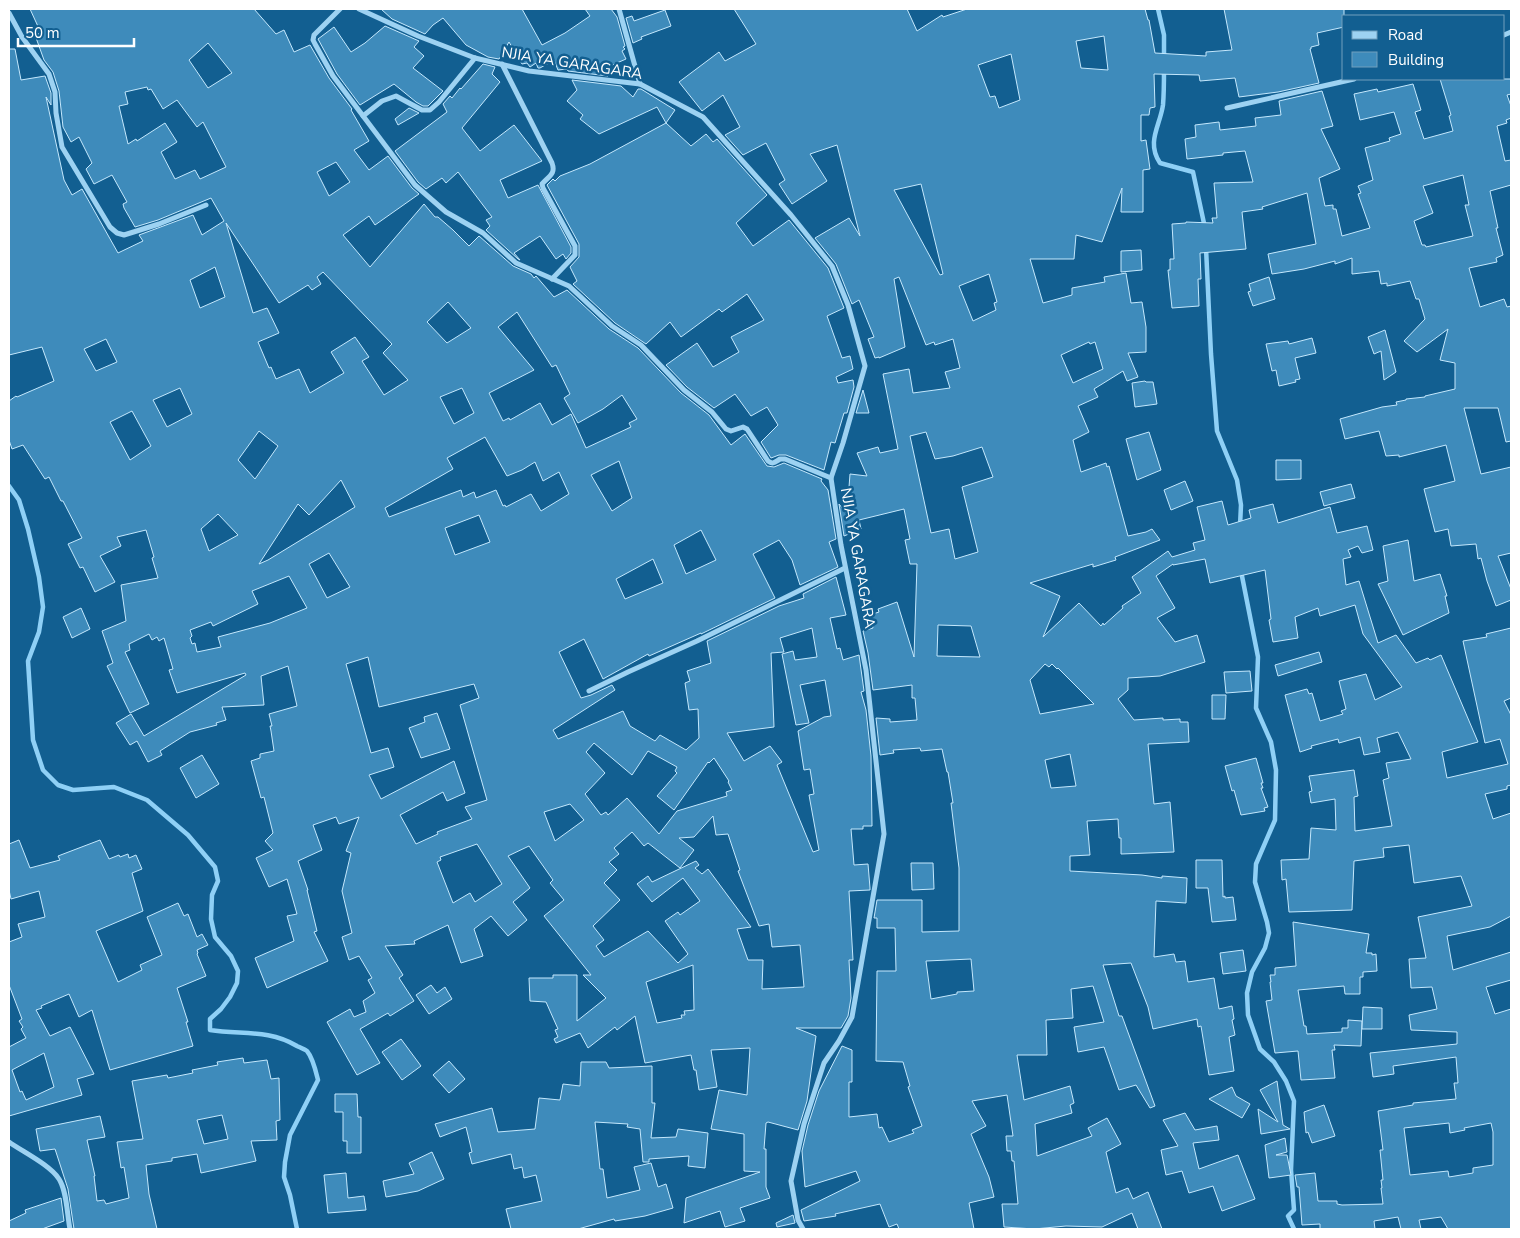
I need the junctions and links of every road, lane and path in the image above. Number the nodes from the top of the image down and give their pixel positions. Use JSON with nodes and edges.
{"nodes":[{"id":1,"x":340,"y":9,"type":"edge"},
{"id":2,"x":359,"y":9,"type":"edge"},
{"id":3,"x":619,"y":9,"type":"edge"},
{"id":4,"x":9,"y":13,"type":"edge"},
{"id":5,"x":475,"y":58,"type":"junction"},
{"id":6,"x":502,"y":64,"type":"junction"},
{"id":7,"x":1350,"y":80,"type":"edge"},
{"id":8,"x":640,"y":84,"type":"junction"},
{"id":9,"x":1227,"y":108,"type":"dead end"},
{"id":10,"x":363,"y":116,"type":"junction"},
{"id":11,"x":206,"y":205,"type":"dead end"},
{"id":12,"x":552,"y":279,"type":"junction"},
{"id":13,"x":831,"y":478,"type":"junction"},
{"id":14,"x":845,"y":568,"type":"junction"},
{"id":15,"x":589,"y":690,"type":"dead end"},
{"id":16,"x":9,"y":1142,"type":"edge"},
{"id":17,"x":70,"y":1229,"type":"edge"},
{"id":18,"x":802,"y":1229,"type":"edge"}],
"edges":[{"from":1,"to":10,"type":"street"},
{"from":2,"to":5,"type":"street","name":"NJIA YA GARAGARA"},
{"from":3,"to":8,"type":"street"},
{"from":4,"to":11,"type":"street"},
{"from":5,"to":6,"type":"street","name":"NJIA YA GARAGARA"},
{"from":5,"to":10,"type":"street"},
{"from":6,"to":8,"type":"street","name":"NJIA YA GARAGARA"},
{"from":6,"to":12,"type":"street"},
{"from":7,"to":9,"type":"street"},
{"from":8,"to":13,"type":"street","name":"NJIA YA GARAGARA"},
{"from":10,"to":12,"type":"street"},
{"from":12,"to":13,"type":"street"},
{"from":13,"to":14,"type":"street","name":"NJIA YA GARAGARA"},
{"from":14,"to":15,"type":"street"},
{"from":14,"to":18,"type":"street","name":"NJIA YA GARAGARA"},
{"from":16,"to":17,"type":"street"}]}
